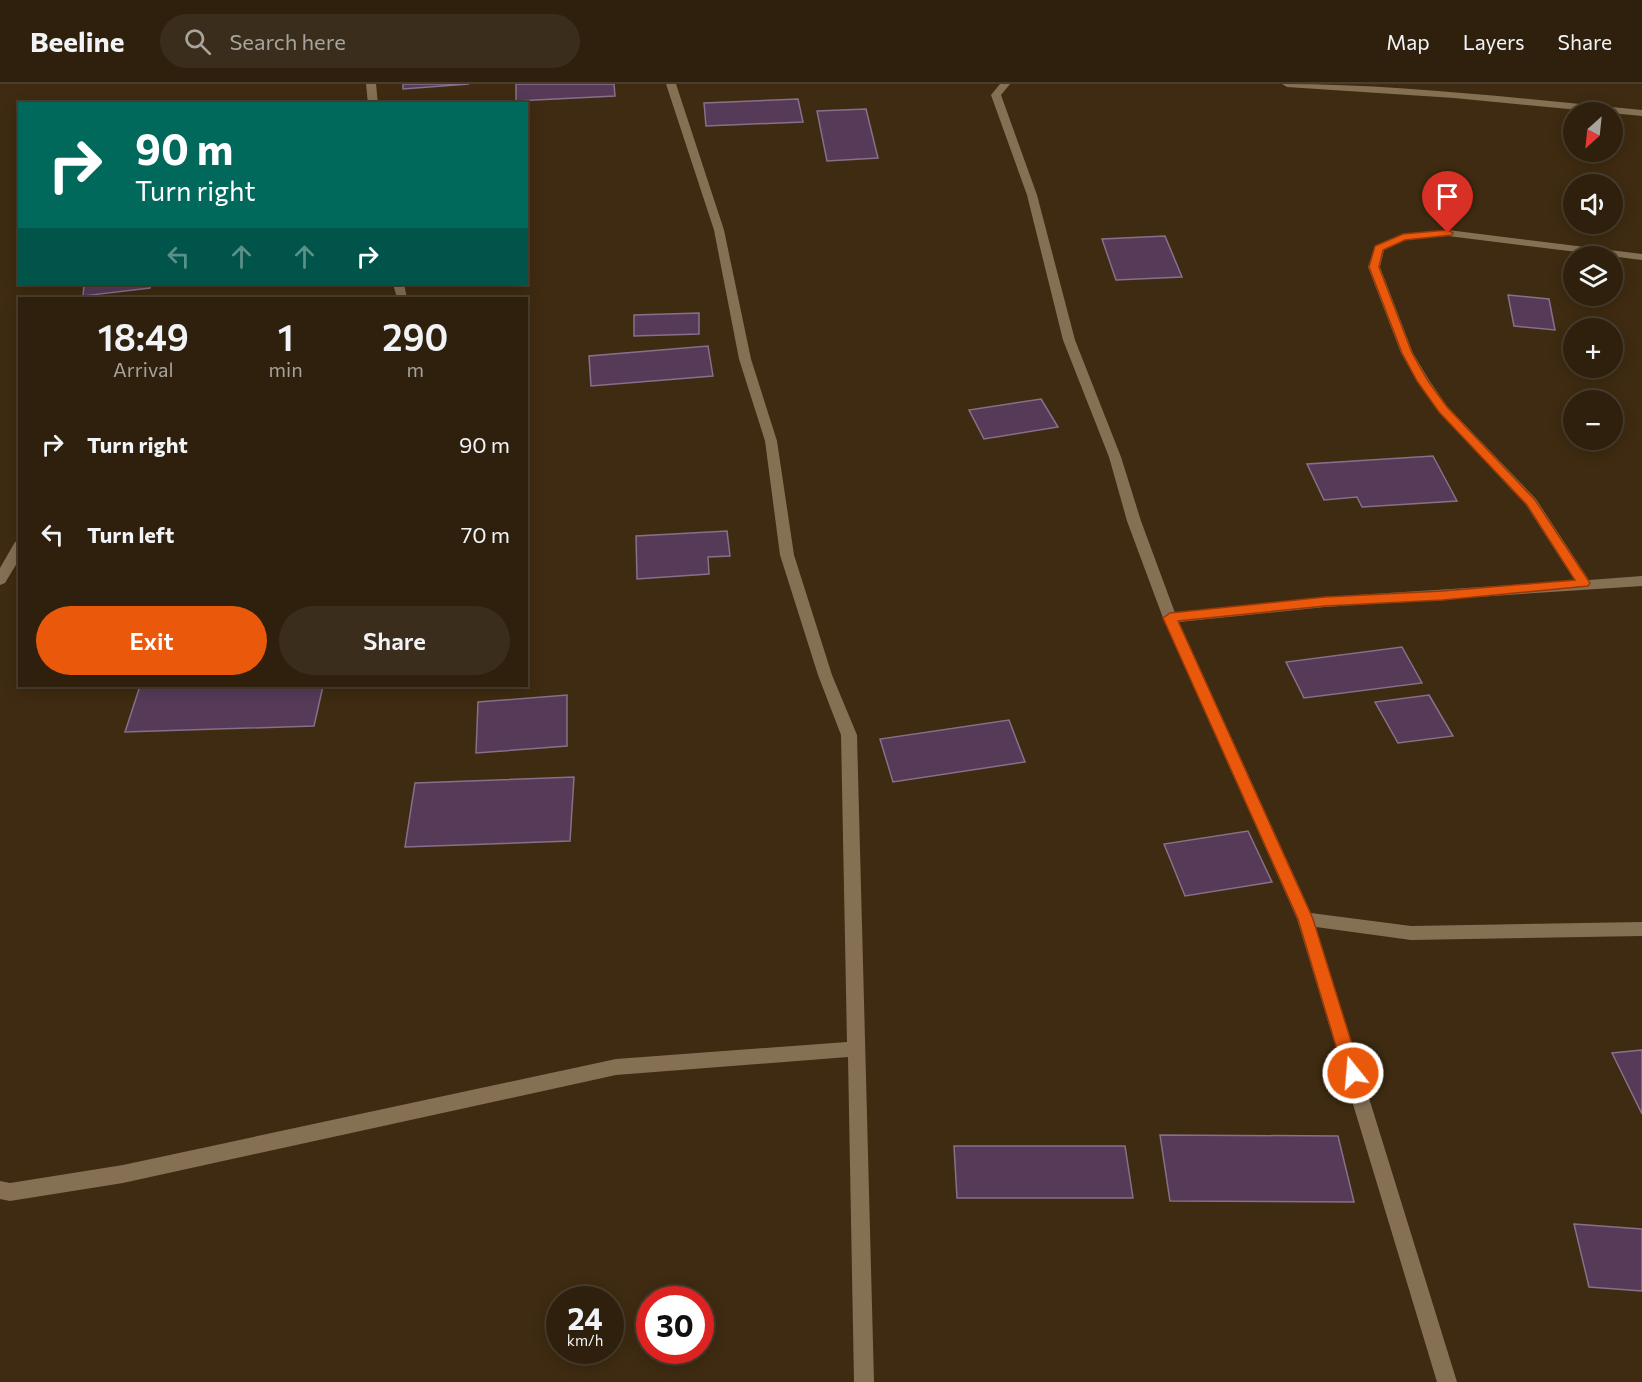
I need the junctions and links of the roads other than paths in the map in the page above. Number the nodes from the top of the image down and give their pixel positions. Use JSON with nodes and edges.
{"nodes":[{"id":1,"x":370,"y":84,"type":"edge"},
{"id":2,"x":671,"y":84,"type":"edge"},
{"id":3,"x":1005,"y":84,"type":"edge"},
{"id":4,"x":1287,"y":84,"type":"edge"},
{"id":5,"x":1457,"y":84,"type":"edge"},
{"id":6,"x":1454,"y":95,"type":"junction"},
{"id":7,"x":373,"y":102,"type":"edge"},
{"id":8,"x":1642,"y":113,"type":"edge"},
{"id":9,"x":1642,"y":257,"type":"edge"},
{"id":10,"x":18,"y":548,"type":"edge"},
{"id":11,"x":0,"y":580,"type":"edge"},
{"id":12,"x":1642,"y":581,"type":"edge"},
{"id":13,"x":1584,"y":583,"type":"junction"},
{"id":14,"x":1170,"y":618,"type":"junction"},
{"id":15,"x":1305,"y":919,"type":"junction"},
{"id":16,"x":1642,"y":928,"type":"edge"},
{"id":17,"x":855,"y":1049,"type":"junction"},
{"id":18,"x":0,"y":1190,"type":"edge"},
{"id":19,"x":864,"y":1382,"type":"edge"},
{"id":20,"x":1447,"y":1382,"type":"edge"}],
"edges":[{"from":1,"to":7,"type":"street"},
{"from":2,"to":17,"type":"street"},
{"from":3,"to":14,"type":"street"},
{"from":4,"to":6,"type":"street"},
{"from":5,"to":6,"type":"street"},
{"from":6,"to":8,"type":"street"},
{"from":9,"to":13,"type":"street"},
{"from":10,"to":11,"type":"street"},
{"from":12,"to":13,"type":"street"},
{"from":13,"to":14,"type":"street"},
{"from":14,"to":15,"type":"street"},
{"from":15,"to":16,"type":"street"},
{"from":15,"to":20,"type":"street"},
{"from":17,"to":18,"type":"street"},
{"from":17,"to":19,"type":"street"}]}
